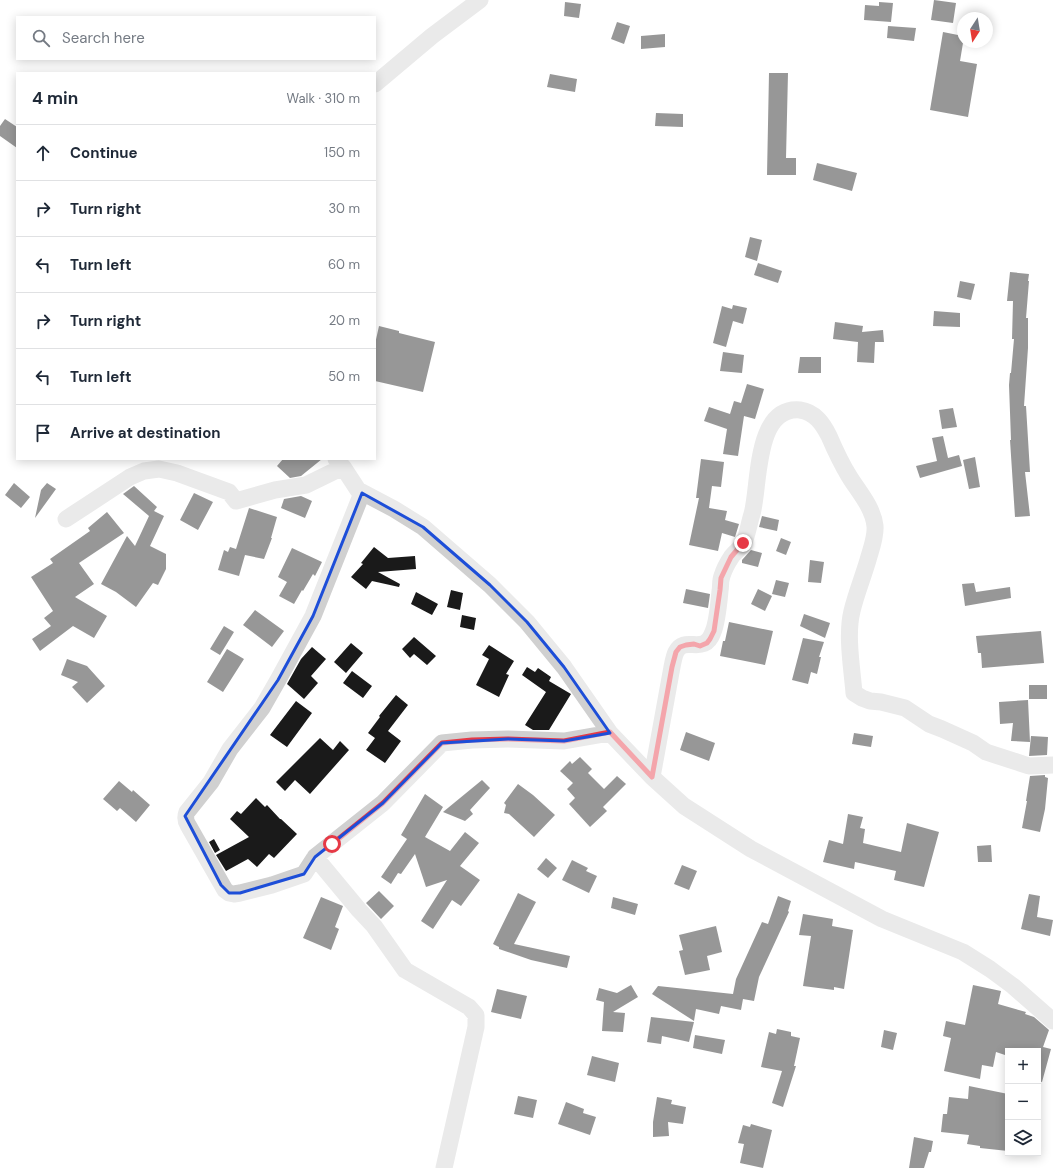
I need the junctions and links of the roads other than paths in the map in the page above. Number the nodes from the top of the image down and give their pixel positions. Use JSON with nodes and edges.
{"nodes":[{"id":1,"x":480,"y":0,"type":"edge"},
{"id":2,"x":376,"y":83,"type":"edge"},
{"id":3,"x":339,"y":463,"type":"edge"},
{"id":4,"x":362,"y":494,"type":"junction"},
{"id":5,"x":66,"y":519,"type":"dead end"},
{"id":6,"x":610,"y":732,"type":"junction"},
{"id":7,"x":1053,"y":765,"type":"edge"},
{"id":8,"x":652,"y":777,"type":"junction"},
{"id":9,"x":316,"y":857,"type":"junction"},
{"id":10,"x":1053,"y":1021,"type":"edge"},
{"id":11,"x":444,"y":1168,"type":"edge"}],
"edges":[{"from":1,"to":2,"type":"street"},
{"from":3,"to":4,"type":"street"},
{"from":3,"to":5,"type":"street"},
{"from":4,"to":6,"type":"street"},
{"from":4,"to":9,"type":"street"},
{"from":6,"to":8,"type":"street"},
{"from":6,"to":9,"type":"street"},
{"from":7,"to":8,"type":"street"},
{"from":8,"to":10,"type":"street"},
{"from":9,"to":11,"type":"street"}]}
